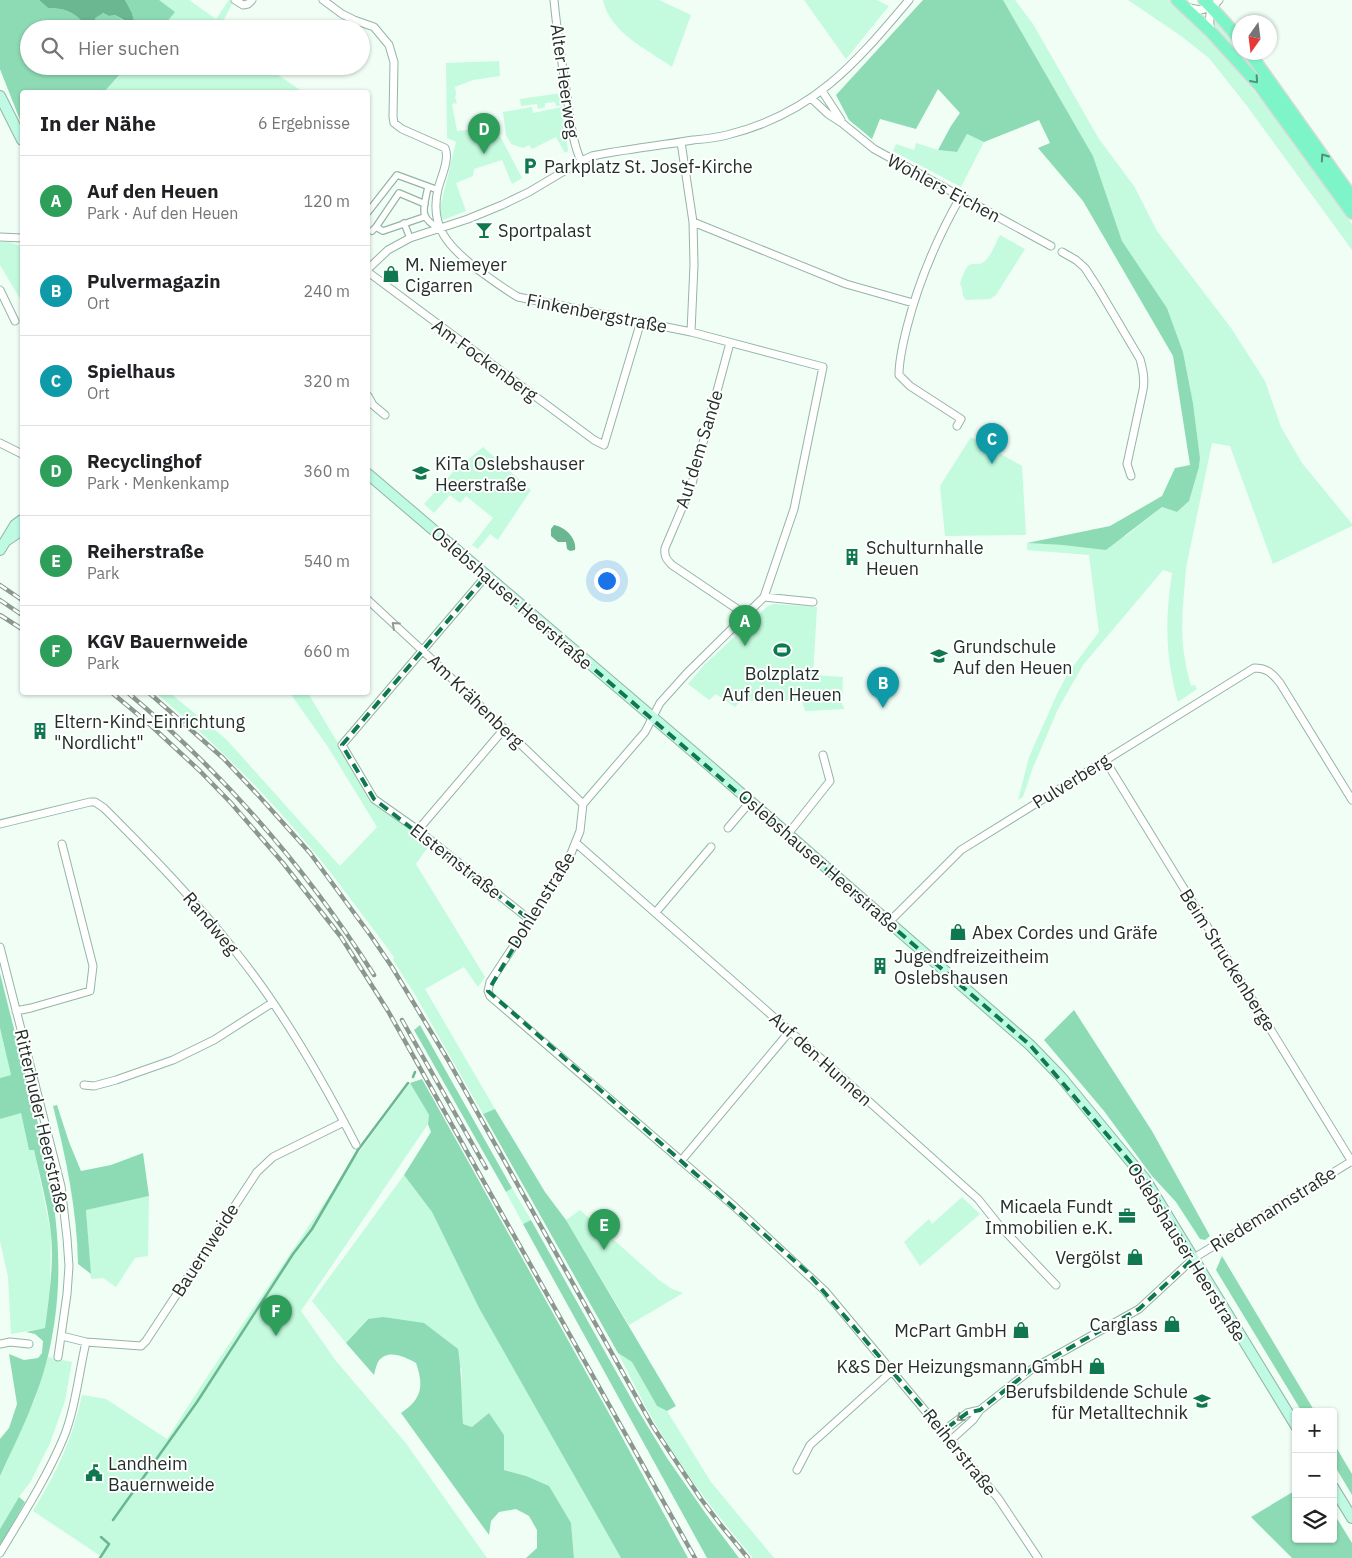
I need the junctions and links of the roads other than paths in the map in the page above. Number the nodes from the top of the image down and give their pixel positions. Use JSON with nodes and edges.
{"nodes":[{"id":1,"x":235,"y":0,"type":"edge"},
{"id":2,"x":252,"y":0,"type":"edge"},
{"id":3,"x":323,"y":0,"type":"edge"},
{"id":4,"x":554,"y":0,"type":"edge"},
{"id":5,"x":909,"y":0,"type":"edge"},
{"id":6,"x":1212,"y":2,"type":"edge"},
{"id":7,"x":1181,"y":3,"type":"edge"},
{"id":8,"x":356,"y":20,"type":"edge"},
{"id":9,"x":370,"y":25,"type":"edge"},
{"id":10,"x":1232,"y":29,"type":"edge"},
{"id":11,"x":1212,"y":32,"type":"junction"},
{"id":12,"x":1255,"y":60,"type":"edge"},
{"id":13,"x":822,"y":91,"type":"junction"},
{"id":14,"x":0,"y":96,"type":"edge"},
{"id":15,"x":812,"y":99,"type":"junction"},
{"id":16,"x":842,"y":122,"type":"junction"},
{"id":17,"x":20,"y":136,"type":"edge"},
{"id":18,"x":681,"y":142,"type":"junction"},
{"id":19,"x":580,"y":161,"type":"junction"},
{"id":20,"x":428,"y":187,"type":"junction"},
{"id":21,"x":438,"y":190,"type":"junction"},
{"id":22,"x":961,"y":196,"type":"junction"},
{"id":23,"x":1352,"y":197,"type":"edge"},
{"id":24,"x":425,"y":204,"type":"junction"},
{"id":25,"x":370,"y":209,"type":"edge"},
{"id":26,"x":1352,"y":213,"type":"edge"},
{"id":27,"x":424,"y":217,"type":"junction"},
{"id":28,"x":693,"y":222,"type":"junction"},
{"id":29,"x":404,"y":223,"type":"junction"},
{"id":30,"x":440,"y":229,"type":"junction"},
{"id":31,"x":0,"y":237,"type":"edge"},
{"id":32,"x":20,"y":238,"type":"edge"},
{"id":33,"x":410,"y":238,"type":"junction"},
{"id":34,"x":1052,"y":246,"type":"dead end"},
{"id":35,"x":1062,"y":252,"type":"dead end"},
{"id":36,"x":370,"y":269,"type":"edge"},
{"id":37,"x":370,"y":272,"type":"edge"},
{"id":38,"x":0,"y":290,"type":"edge"},
{"id":39,"x":913,"y":303,"type":"junction"},
{"id":40,"x":15,"y":321,"type":"dead end"},
{"id":41,"x":641,"y":321,"type":"junction"},
{"id":42,"x":691,"y":332,"type":"junction"},
{"id":43,"x":730,"y":343,"type":"junction"},
{"id":44,"x":370,"y":400,"type":"edge"},
{"id":45,"x":385,"y":415,"type":"dead end"},
{"id":46,"x":957,"y":426,"type":"dead end"},
{"id":47,"x":0,"y":443,"type":"edge"},
{"id":48,"x":20,"y":453,"type":"edge"},
{"id":49,"x":370,"y":476,"type":"edge"},
{"id":50,"x":1131,"y":476,"type":"dead end"},
{"id":51,"x":20,"y":521,"type":"edge"},
{"id":52,"x":20,"y":531,"type":"edge"},
{"id":53,"x":3,"y":539,"type":"edge"},
{"id":54,"x":0,"y":550,"type":"edge"},
{"id":55,"x":486,"y":576,"type":"junction"},
{"id":56,"x":764,"y":597,"type":"junction"},
{"id":57,"x":370,"y":602,"type":"edge"},
{"id":58,"x":813,"y":602,"type":"dead end"},
{"id":59,"x":746,"y":615,"type":"junction"},
{"id":60,"x":423,"y":650,"type":"junction"},
{"id":61,"x":652,"y":718,"type":"junction"},
{"id":62,"x":504,"y":729,"type":"junction"},
{"id":63,"x":823,"y":755,"type":"dead end"},
{"id":64,"x":1105,"y":760,"type":"junction"},
{"id":65,"x":1352,"y":800,"type":"edge"},
{"id":66,"x":750,"y":802,"type":"junction"},
{"id":67,"x":583,"y":804,"type":"junction"},
{"id":68,"x":0,"y":824,"type":"edge"},
{"id":69,"x":728,"y":828,"type":"dead end"},
{"id":70,"x":418,"y":830,"type":"junction"},
{"id":71,"x":788,"y":834,"type":"junction"},
{"id":72,"x":576,"y":843,"type":"junction"},
{"id":73,"x":62,"y":844,"type":"dead end"},
{"id":74,"x":711,"y":847,"type":"dead end"},
{"id":75,"x":656,"y":912,"type":"junction"},
{"id":76,"x":530,"y":920,"type":"junction"},
{"id":77,"x":889,"y":922,"type":"junction"},
{"id":78,"x":0,"y":947,"type":"edge"},
{"id":79,"x":490,"y":982,"type":"joint"},
{"id":80,"x":272,"y":1003,"type":"junction"},
{"id":81,"x":16,"y":1011,"type":"junction"},
{"id":82,"x":790,"y":1031,"type":"junction"},
{"id":83,"x":84,"y":1085,"type":"dead end"},
{"id":84,"x":344,"y":1122,"type":"junction"},
{"id":85,"x":356,"y":1145,"type":"dead end"},
{"id":86,"x":681,"y":1161,"type":"junction"},
{"id":87,"x":1352,"y":1161,"type":"edge"},
{"id":88,"x":1194,"y":1258,"type":"junction"},
{"id":89,"x":1056,"y":1285,"type":"dead end"},
{"id":90,"x":62,"y":1336,"type":"junction"},
{"id":91,"x":86,"y":1342,"type":"junction"},
{"id":92,"x":0,"y":1344,"type":"edge"},
{"id":93,"x":29,"y":1344,"type":"dead end"},
{"id":94,"x":58,"y":1357,"type":"dead end"},
{"id":95,"x":892,"y":1371,"type":"junction"},
{"id":96,"x":980,"y":1410,"type":"junction"},
{"id":97,"x":1292,"y":1419,"type":"edge"},
{"id":98,"x":943,"y":1431,"type":"junction"},
{"id":99,"x":950,"y":1440,"type":"junction"},
{"id":100,"x":797,"y":1470,"type":"dead end"},
{"id":101,"x":1337,"y":1494,"type":"edge"},
{"id":102,"x":1352,"y":1518,"type":"edge"},
{"id":103,"x":0,"y":1553,"type":"edge"},
{"id":104,"x":1038,"y":1558,"type":"edge"}],
"edges":[{"from":1,"to":2,"type":"street"},
{"from":3,"to":8,"type":"street"},
{"from":4,"to":19,"type":"street","name":"Alter Heerweg"},
{"from":5,"to":13,"type":"street"},
{"from":6,"to":7,"type":"street"},
{"from":6,"to":10,"type":"main road"},
{"from":6,"to":11,"type":"street"},
{"from":7,"to":11,"type":"main road"},
{"from":9,"to":21,"type":"street"},
{"from":11,"to":26,"type":"main road","one_way":true},
{"from":23,"to":12,"type":"main road","one_way":true},
{"from":13,"to":15,"type":"street"},
{"from":13,"to":16,"type":"street","name":"Wohlers Eichen"},
{"from":14,"to":17,"type":"main road"},
{"from":15,"to":16,"type":"street","name":"Wohlers Eichen"},
{"from":15,"to":18,"type":"street"},
{"from":16,"to":22,"type":"street","name":"Wohlers Eichen"},
{"from":18,"to":19,"type":"street"},
{"from":18,"to":28,"type":"street"},
{"from":19,"to":30,"type":"street"},
{"from":20,"to":21,"type":"street"},
{"from":20,"to":24,"type":"street"},
{"from":20,"to":25,"type":"street"},
{"from":21,"to":30,"type":"street"},
{"from":22,"to":34,"type":"street","name":"Wohlers Eichen"},
{"from":22,"to":39,"type":"street"},
{"from":24,"to":27,"type":"street"},
{"from":24,"to":29,"type":"street"},
{"from":27,"to":29,"type":"street"},
{"from":27,"to":30,"type":"street"},
{"from":28,"to":39,"type":"street"},
{"from":28,"to":42,"type":"street"},
{"from":29,"to":33,"type":"street"},
{"from":30,"to":33,"type":"street"},
{"from":30,"to":41,"type":"street","name":"Finkenbergstraße"},
{"from":31,"to":32,"type":"street"},
{"from":33,"to":36,"type":"street"},
{"from":35,"to":50,"type":"street"},
{"from":37,"to":41,"type":"street","name":"Am Fockenberg"},
{"from":38,"to":40,"type":"street"},
{"from":39,"to":46,"type":"street"},
{"from":41,"to":42,"type":"street","name":"Finkenbergstraße"},
{"from":42,"to":43,"type":"street","name":"Finkenbergstraße"},
{"from":43,"to":56,"type":"street","name":"Finkenbergstraße"},
{"from":43,"to":59,"type":"street","name":"Auf dem Sande"},
{"from":44,"to":45,"type":"street"},
{"from":47,"to":48,"type":"street"},
{"from":49,"to":55,"type":"main road","name":"Oslebshauser Heerstraße"},
{"from":51,"to":53,"type":"main road"},
{"from":52,"to":53,"type":"main road"},
{"from":53,"to":54,"type":"main road"},
{"from":55,"to":60,"type":"street"},
{"from":55,"to":61,"type":"main road","name":"Oslebshauser Heerstraße"},
{"from":56,"to":58,"type":"street"},
{"from":56,"to":59,"type":"street"},
{"from":60,"to":57,"type":"street","name":"Am Krähenberg","one_way":true},
{"from":59,"to":61,"type":"street"},
{"from":60,"to":62,"type":"street","name":"Am Krähenberg"},
{"from":60,"to":70,"type":"street","name":"Elsternstraße"},
{"from":61,"to":66,"type":"main road","name":"Oslebshauser Heerstraße"},
{"from":61,"to":67,"type":"street"},
{"from":62,"to":67,"type":"street","name":"Am Krähenberg"},
{"from":62,"to":70,"type":"street"},
{"from":63,"to":71,"type":"street"},
{"from":64,"to":65,"type":"street","name":"Pulverberg"},
{"from":64,"to":77,"type":"street","name":"Pulverberg"},
{"from":64,"to":87,"type":"street","name":"Beim Struckenberge"},
{"from":66,"to":69,"type":"street"},
{"from":66,"to":71,"type":"main road","name":"Oslebshauser Heerstraße"},
{"from":67,"to":72,"type":"street","name":"Dohlenstraße"},
{"from":68,"to":80,"type":"street","name":"Randweg"},
{"from":70,"to":76,"type":"street","name":"Elsternstraße"},
{"from":71,"to":77,"type":"main road","name":"Oslebshauser Heerstraße"},
{"from":72,"to":75,"type":"street","name":"Auf den Hunnen"},
{"from":72,"to":76,"type":"street","name":"Dohlenstraße"},
{"from":73,"to":81,"type":"street"},
{"from":74,"to":75,"type":"street"},
{"from":75,"to":82,"type":"street","name":"Auf den Hunnen"},
{"from":76,"to":79,"type":"street","name":"Dohlenstraße"},
{"from":77,"to":88,"type":"main road","name":"Oslebshauser Heerstraße"},
{"from":78,"to":81,"type":"street","name":"Ritterhuder Heerstraße"},
{"from":79,"to":86,"type":"street","name":"Reiherstraße"},
{"from":80,"to":83,"type":"street"},
{"from":80,"to":84,"type":"street","name":"Randweg"},
{"from":81,"to":90,"type":"street","name":"Ritterhuder Heerstraße"},
{"from":82,"to":86,"type":"street"},
{"from":82,"to":89,"type":"street","name":"Auf den Hunnen"},
{"from":84,"to":85,"type":"street","name":"Randweg"},
{"from":84,"to":91,"type":"street","name":"Bauernweide"},
{"from":86,"to":95,"type":"street","name":"Reiherstraße"},
{"from":87,"to":88,"type":"street","name":"Riedemannstraße"},
{"from":88,"to":96,"type":"street","name":"Riedemannstraße"},
{"from":88,"to":97,"type":"main road","name":"Oslebshauser Heerstraße"},
{"from":90,"to":91,"type":"street","name":"Bauernweide"},
{"from":90,"to":94,"type":"street","name":"Ritterhuder Heerstraße"},
{"from":91,"to":103,"type":"street"},
{"from":92,"to":93,"type":"street"},
{"from":95,"to":98,"type":"street","name":"Reiherstraße"},
{"from":95,"to":100,"type":"street"},
{"from":96,"to":98,"type":"street","one_way":true},
{"from":96,"to":99,"type":"street"},
{"from":98,"to":99,"type":"street","name":"Reiherstraße"},
{"from":99,"to":104,"type":"street","name":"Reiherstraße"},
{"from":101,"to":102,"type":"main road"}]}
